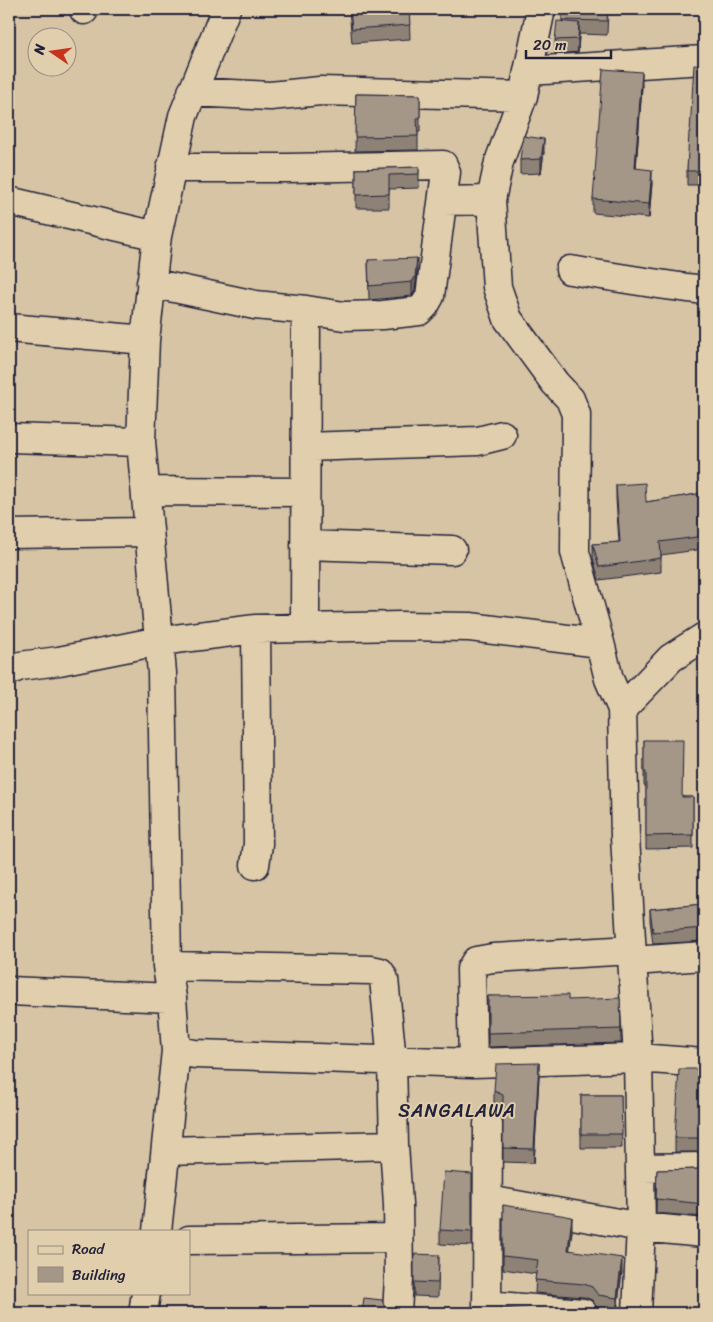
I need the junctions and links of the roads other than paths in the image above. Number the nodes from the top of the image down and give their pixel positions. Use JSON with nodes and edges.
{"nodes":[{"id":1,"x":226,"y":9,"type":"edge"},
{"id":2,"x":541,"y":9,"type":"edge"},
{"id":3,"x":704,"y":60,"type":"edge"},
{"id":4,"x":526,"y":84,"type":"junction"},
{"id":5,"x":192,"y":92,"type":"junction"},
{"id":6,"x":171,"y":168,"type":"junction"},
{"id":7,"x":491,"y":200,"type":"junction"},
{"id":8,"x":9,"y":201,"type":"edge"},
{"id":9,"x":443,"y":201,"type":"junction"},
{"id":10,"x":157,"y":236,"type":"junction"},
{"id":11,"x":570,"y":270,"type":"dead end"},
{"id":12,"x":151,"y":283,"type":"junction"},
{"id":13,"x":704,"y":290,"type":"edge"},
{"id":14,"x":306,"y":310,"type":"junction"},
{"id":15,"x":9,"y":328,"type":"edge"},
{"id":16,"x":145,"y":340,"type":"junction"},
{"id":17,"x":502,"y":435,"type":"dead end"},
{"id":18,"x":9,"y":438,"type":"edge"},
{"id":19,"x":141,"y":442,"type":"junction"},
{"id":20,"x":306,"y":447,"type":"junction"},
{"id":21,"x":146,"y":491,"type":"junction"},
{"id":22,"x":305,"y":492,"type":"junction"},
{"id":23,"x":149,"y":532,"type":"junction"},
{"id":24,"x":9,"y":534,"type":"edge"},
{"id":25,"x":305,"y":545,"type":"junction"},
{"id":26,"x":452,"y":550,"type":"dead end"},
{"id":27,"x":305,"y":628,"type":"junction"},
{"id":28,"x":256,"y":629,"type":"junction"},
{"id":29,"x":704,"y":637,"type":"edge"},
{"id":30,"x":159,"y":641,"type":"junction"},
{"id":31,"x":600,"y":643,"type":"junction"},
{"id":32,"x":9,"y":671,"type":"edge"},
{"id":33,"x":622,"y":709,"type":"junction"},
{"id":34,"x":255,"y":865,"type":"dead end"},
{"id":35,"x":633,"y":956,"type":"junction"},
{"id":36,"x":704,"y":956,"type":"edge"},
{"id":37,"x":168,"y":966,"type":"junction"},
{"id":38,"x":9,"y":991,"type":"edge"},
{"id":39,"x":172,"y":998,"type":"junction"},
{"id":40,"x":176,"y":1050,"type":"junction"},
{"id":41,"x":638,"y":1058,"type":"junction"},
{"id":42,"x":392,"y":1061,"type":"junction"},
{"id":43,"x":473,"y":1063,"type":"junction"},
{"id":44,"x":704,"y":1063,"type":"edge"},
{"id":45,"x":488,"y":1124,"type":"dead end"},
{"id":46,"x":394,"y":1145,"type":"junction"},
{"id":47,"x":166,"y":1151,"type":"junction"},
{"id":48,"x":704,"y":1167,"type":"edge"},
{"id":49,"x":640,"y":1168,"type":"junction"},
{"id":50,"x":488,"y":1200,"type":"junction"},
{"id":51,"x":641,"y":1227,"type":"junction"},
{"id":52,"x":157,"y":1230,"type":"edge"},
{"id":53,"x":704,"y":1233,"type":"edge"},
{"id":54,"x":398,"y":1238,"type":"junction"},
{"id":55,"x":190,"y":1240,"type":"edge"},
{"id":56,"x":146,"y":1294,"type":"edge"},
{"id":57,"x":487,"y":1309,"type":"edge"},
{"id":58,"x":143,"y":1313,"type":"edge"},
{"id":59,"x":397,"y":1313,"type":"edge"},
{"id":60,"x":583,"y":1313,"type":"edge"},
{"id":61,"x":637,"y":1313,"type":"edge"}],
"edges":[{"from":1,"to":5,"type":"street"},
{"from":2,"to":4,"type":"street"},
{"from":3,"to":4,"type":"street"},
{"from":4,"to":5,"type":"street"},
{"from":4,"to":7,"type":"street"},
{"from":5,"to":6,"type":"street"},
{"from":6,"to":9,"type":"street"},
{"from":6,"to":10,"type":"street"},
{"from":7,"to":9,"type":"street"},
{"from":7,"to":31,"type":"street"},
{"from":8,"to":10,"type":"street"},
{"from":9,"to":14,"type":"street"},
{"from":10,"to":12,"type":"street"},
{"from":11,"to":13,"type":"street"},
{"from":12,"to":14,"type":"street"},
{"from":12,"to":16,"type":"street"},
{"from":14,"to":20,"type":"street"},
{"from":15,"to":16,"type":"street"},
{"from":16,"to":19,"type":"street"},
{"from":17,"to":20,"type":"street"},
{"from":18,"to":19,"type":"street"},
{"from":19,"to":21,"type":"street"},
{"from":20,"to":22,"type":"street"},
{"from":21,"to":22,"type":"street"},
{"from":21,"to":23,"type":"street"},
{"from":22,"to":25,"type":"street"},
{"from":23,"to":24,"type":"street"},
{"from":23,"to":30,"type":"street"},
{"from":25,"to":26,"type":"street"},
{"from":25,"to":27,"type":"street"},
{"from":27,"to":28,"type":"street"},
{"from":27,"to":31,"type":"street"},
{"from":28,"to":30,"type":"street"},
{"from":28,"to":34,"type":"street"},
{"from":29,"to":33,"type":"street"},
{"from":30,"to":32,"type":"street"},
{"from":30,"to":37,"type":"street"},
{"from":31,"to":33,"type":"street"},
{"from":33,"to":35,"type":"street"},
{"from":35,"to":36,"type":"street"},
{"from":35,"to":41,"type":"street"},
{"from":35,"to":43,"type":"street"},
{"from":37,"to":39,"type":"street"},
{"from":37,"to":42,"type":"street"},
{"from":38,"to":39,"type":"street"},
{"from":39,"to":40,"type":"street"},
{"from":40,"to":42,"type":"street"},
{"from":40,"to":47,"type":"street"},
{"from":41,"to":43,"type":"street"},
{"from":41,"to":44,"type":"street"},
{"from":41,"to":49,"type":"street"},
{"from":42,"to":43,"type":"street"},
{"from":42,"to":46,"type":"street"},
{"from":45,"to":50,"type":"street"},
{"from":46,"to":47,"type":"street"},
{"from":46,"to":54,"type":"street"},
{"from":47,"to":52,"type":"street"},
{"from":48,"to":49,"type":"street"},
{"from":49,"to":51,"type":"street"},
{"from":50,"to":51,"type":"street"},
{"from":50,"to":57,"type":"street"},
{"from":51,"to":53,"type":"street"},
{"from":51,"to":61,"type":"street"},
{"from":54,"to":55,"type":"street"},
{"from":54,"to":59,"type":"street"},
{"from":56,"to":58,"type":"street"},
{"from":57,"to":60,"type":"street"}]}
